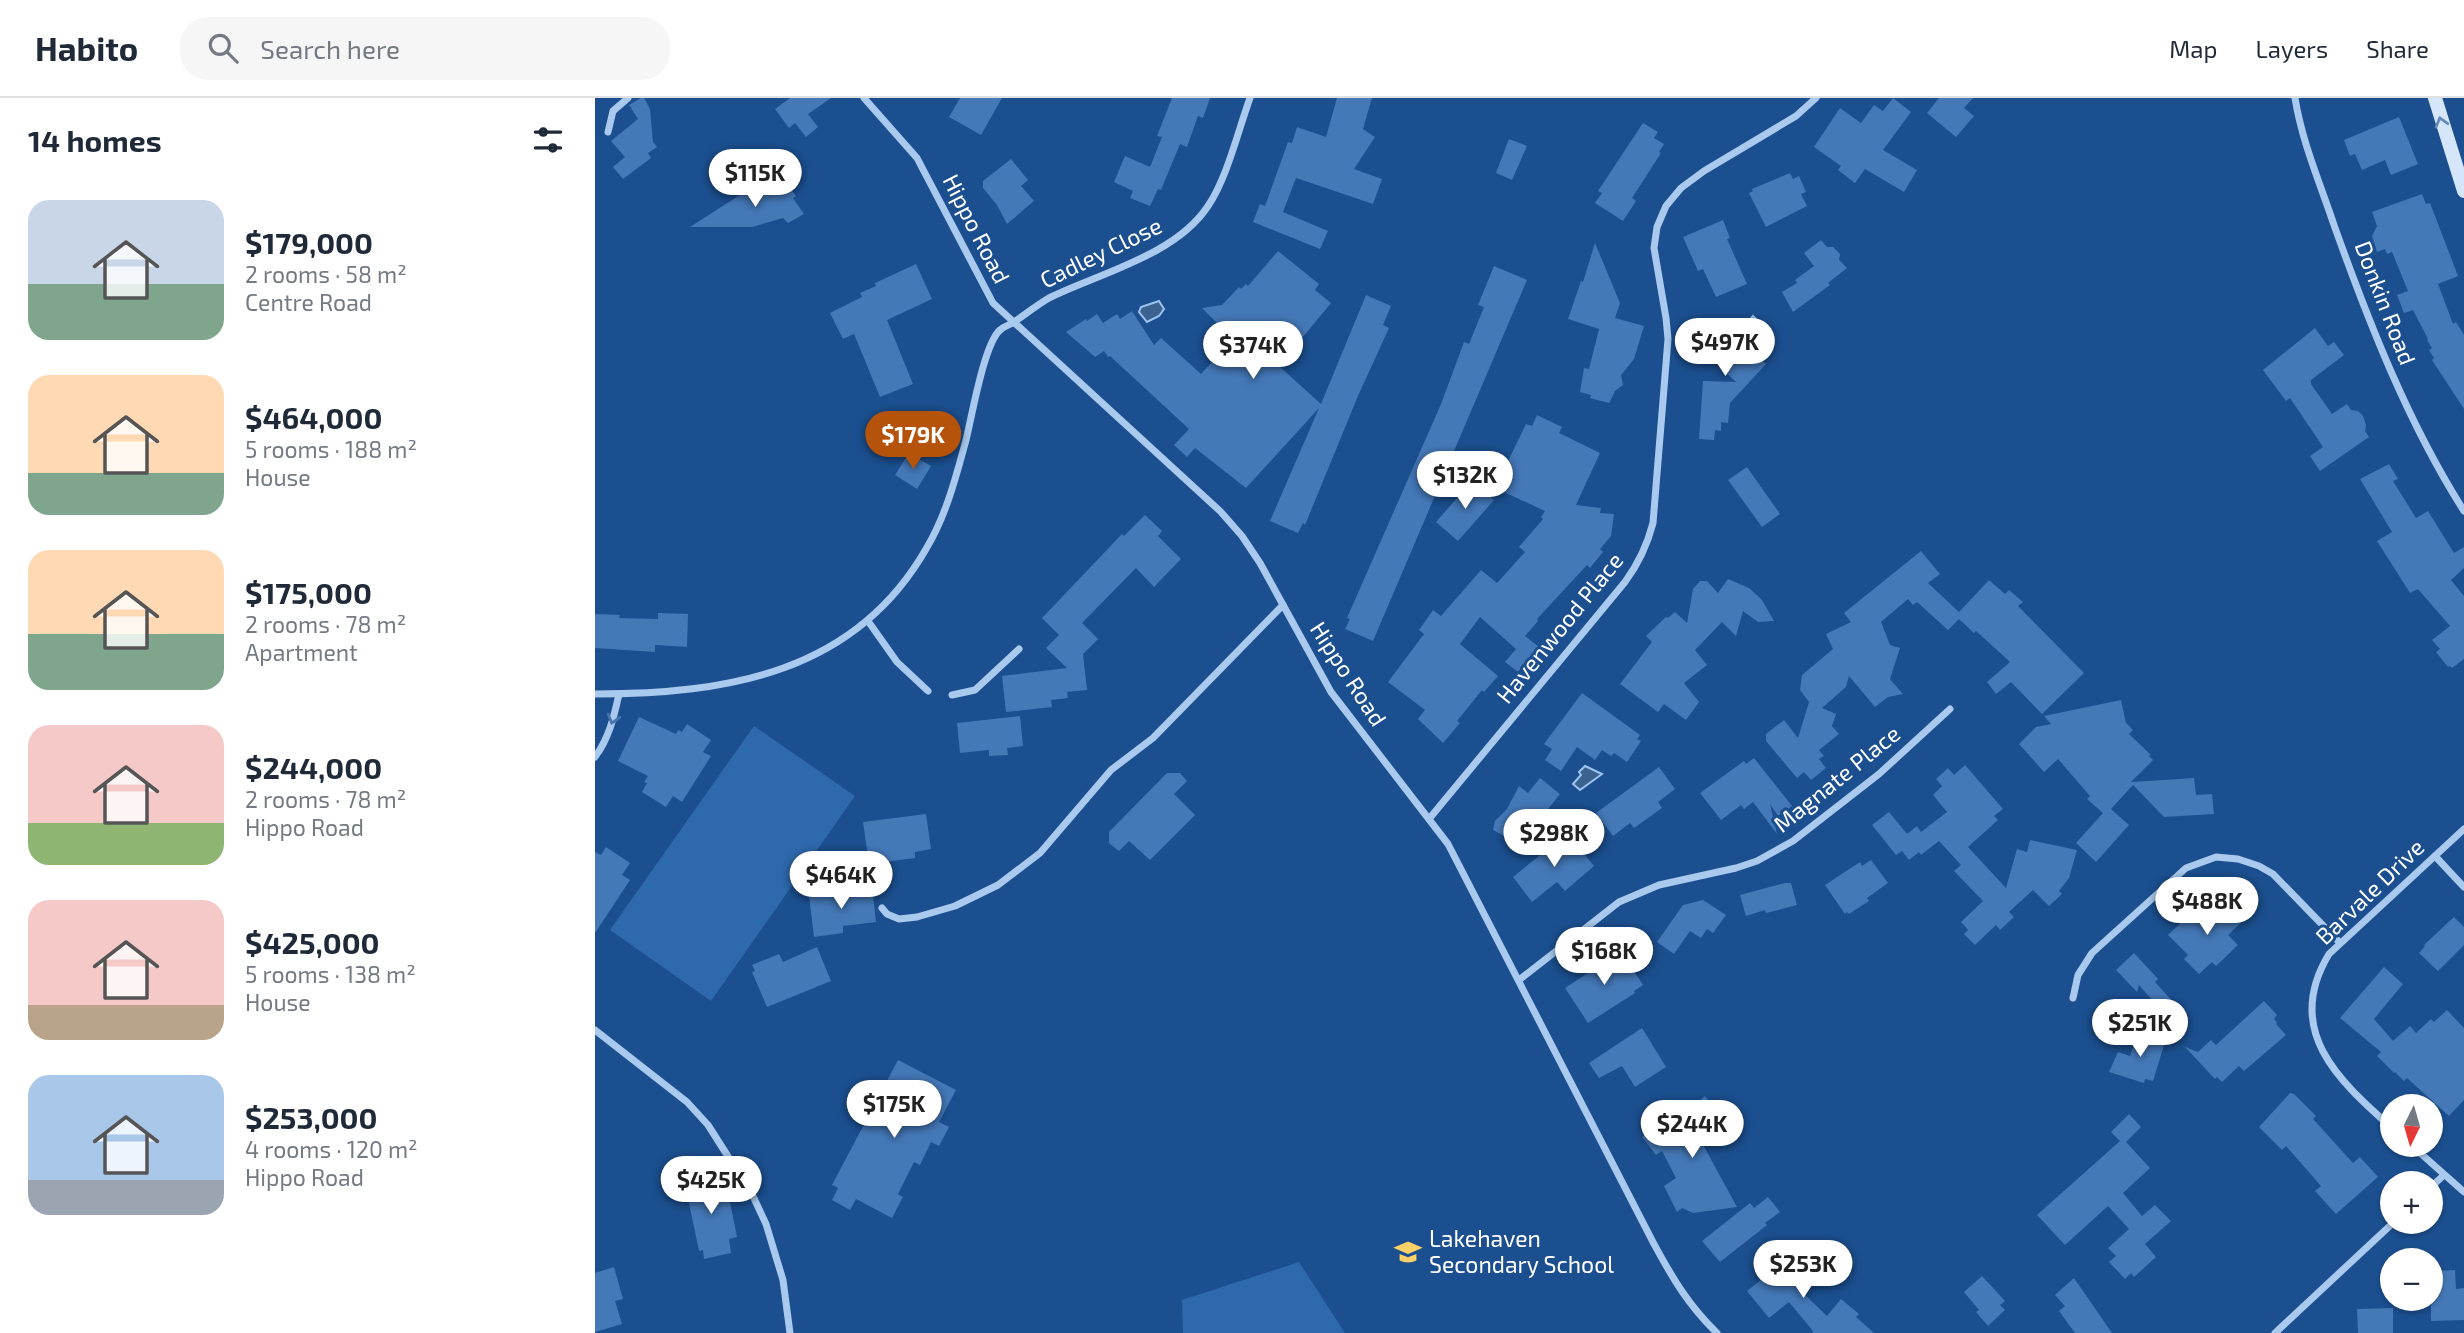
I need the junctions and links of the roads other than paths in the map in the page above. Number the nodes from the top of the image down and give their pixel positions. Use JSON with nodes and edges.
{"nodes":[{"id":1,"x":628,"y":98,"type":"edge"},
{"id":2,"x":864,"y":98,"type":"edge"},
{"id":3,"x":1250,"y":98,"type":"edge"},
{"id":4,"x":1817,"y":98,"type":"edge"},
{"id":5,"x":2295,"y":98,"type":"edge"},
{"id":6,"x":2435,"y":98,"type":"edge"},
{"id":7,"x":608,"y":132,"type":"dead end"},
{"id":8,"x":2464,"y":191,"type":"edge"},
{"id":9,"x":1013,"y":323,"type":"junction"},
{"id":10,"x":2464,"y":511,"type":"edge"},
{"id":11,"x":1283,"y":605,"type":"junction"},
{"id":12,"x":868,"y":621,"type":"junction"},
{"id":13,"x":1020,"y":649,"type":"dead end"},
{"id":14,"x":928,"y":691,"type":"dead end"},
{"id":15,"x":595,"y":694,"type":"edge"},
{"id":16,"x":619,"y":694,"type":"junction"},
{"id":17,"x":952,"y":695,"type":"dead end"},
{"id":18,"x":1950,"y":709,"type":"dead end"},
{"id":19,"x":595,"y":757,"type":"edge"},
{"id":20,"x":1429,"y":819,"type":"junction"},
{"id":21,"x":2464,"y":830,"type":"edge"},
{"id":22,"x":2435,"y":856,"type":"junction"},
{"id":23,"x":2464,"y":887,"type":"edge"},
{"id":24,"x":882,"y":908,"type":"dead end"},
{"id":25,"x":2340,"y":943,"type":"junction"},
{"id":26,"x":1519,"y":980,"type":"junction"},
{"id":27,"x":2073,"y":998,"type":"dead end"},
{"id":28,"x":595,"y":1030,"type":"edge"},
{"id":29,"x":2380,"y":1117,"type":"edge"},
{"id":30,"x":2424,"y":1157,"type":"edge"},
{"id":31,"x":2444,"y":1175,"type":"joint"},
{"id":32,"x":2464,"y":1192,"type":"edge"},
{"id":33,"x":2381,"y":1234,"type":"edge"},
{"id":34,"x":790,"y":1333,"type":"edge"},
{"id":35,"x":1717,"y":1333,"type":"edge"},
{"id":36,"x":2274,"y":1333,"type":"edge"}],
"edges":[{"from":1,"to":7,"type":"street"},
{"from":2,"to":9,"type":"street","name":"Hippo Road"},
{"from":3,"to":9,"type":"street","name":"Cadley Close"},
{"from":4,"to":20,"type":"street","name":"Havenwood Place"},
{"from":5,"to":10,"type":"street","name":"Donkin Road"},
{"from":8,"to":6,"type":"main road","one_way":true},
{"from":9,"to":11,"type":"street","name":"Hippo Road"},
{"from":9,"to":12,"type":"street","name":"Cadley Close"},
{"from":11,"to":20,"type":"street","name":"Hippo Road"},
{"from":11,"to":24,"type":"street"},
{"from":12,"to":14,"type":"street"},
{"from":12,"to":16,"type":"street","name":"Cadley Close"},
{"from":13,"to":17,"type":"street"},
{"from":15,"to":16,"type":"street","name":"Cadley Close"},
{"from":16,"to":19,"type":"street","one_way":true},
{"from":18,"to":26,"type":"street","name":"Magnate Place"},
{"from":20,"to":26,"type":"street","name":"Hippo Road"},
{"from":21,"to":22,"type":"street","name":"Barvale Drive"},
{"from":22,"to":23,"type":"street"},
{"from":22,"to":25,"type":"street","name":"Barvale Drive"},
{"from":25,"to":27,"type":"street"},
{"from":25,"to":29,"type":"street","name":"Barvale Drive"},
{"from":26,"to":35,"type":"street","name":"Hippo Road"},
{"from":28,"to":34,"type":"street"},
{"from":30,"to":31,"type":"street"},
{"from":31,"to":32,"type":"street"},
{"from":33,"to":36,"type":"street"}]}
